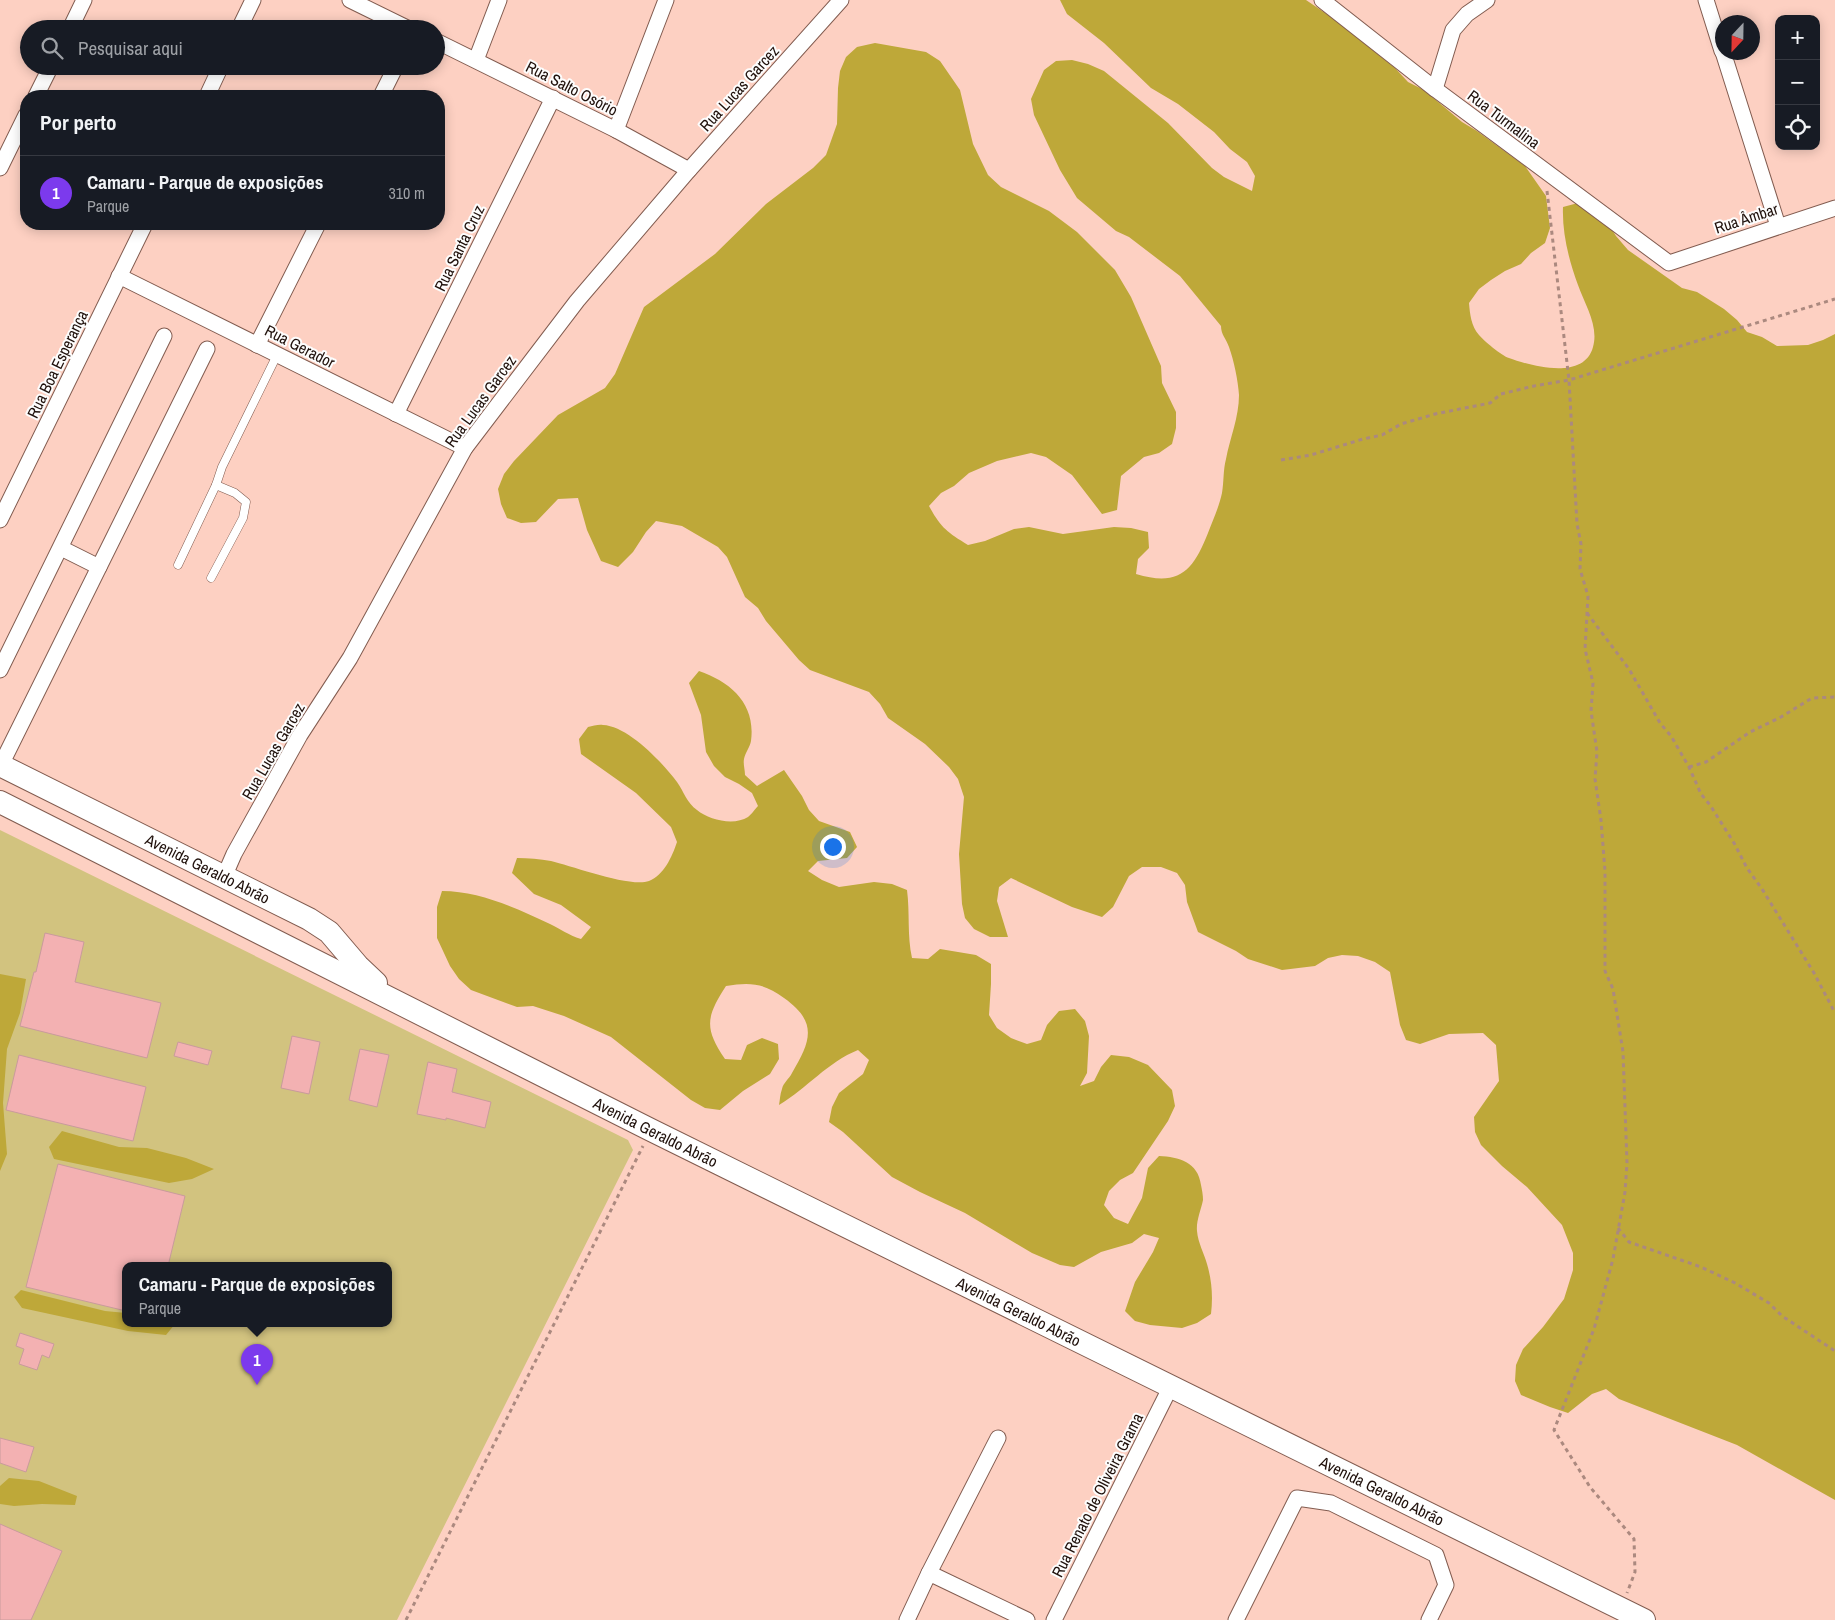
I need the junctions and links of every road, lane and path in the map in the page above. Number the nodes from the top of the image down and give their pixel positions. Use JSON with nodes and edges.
{"nodes":[{"id":1,"x":84,"y":0,"type":"edge"},
{"id":2,"x":253,"y":0,"type":"edge"},
{"id":3,"x":350,"y":0,"type":"edge"},
{"id":4,"x":499,"y":0,"type":"edge"},
{"id":5,"x":666,"y":0,"type":"edge"},
{"id":6,"x":841,"y":0,"type":"edge"},
{"id":7,"x":1322,"y":0,"type":"edge"},
{"id":8,"x":1487,"y":0,"type":"edge"},
{"id":9,"x":1706,"y":0,"type":"edge"},
{"id":10,"x":74,"y":20,"type":"edge"},
{"id":11,"x":243,"y":20,"type":"edge"},
{"id":12,"x":391,"y":20,"type":"edge"},
{"id":13,"x":1715,"y":28,"type":"edge"},
{"id":14,"x":445,"y":45,"type":"edge"},
{"id":15,"x":476,"y":60,"type":"junction"},
{"id":16,"x":1726,"y":60,"type":"edge"},
{"id":17,"x":46,"y":75,"type":"edge"},
{"id":18,"x":216,"y":75,"type":"edge"},
{"id":19,"x":392,"y":75,"type":"edge"},
{"id":20,"x":1435,"y":89,"type":"junction"},
{"id":21,"x":39,"y":90,"type":"edge"},
{"id":22,"x":209,"y":90,"type":"edge"},
{"id":23,"x":384,"y":90,"type":"edge"},
{"id":24,"x":553,"y":98,"type":"junction"},
{"id":25,"x":20,"y":128,"type":"edge"},
{"id":26,"x":616,"y":130,"type":"junction"},
{"id":27,"x":0,"y":168,"type":"edge"},
{"id":28,"x":689,"y":170,"type":"junction"},
{"id":29,"x":1545,"y":171,"type":"junction"},
{"id":30,"x":1835,"y":208,"type":"edge"},
{"id":31,"x":1778,"y":226,"type":"junction"},
{"id":32,"x":141,"y":230,"type":"edge"},
{"id":33,"x":315,"y":230,"type":"edge"},
{"id":34,"x":1669,"y":263,"type":"joint"},
{"id":35,"x":119,"y":276,"type":"junction"},
{"id":36,"x":1835,"y":299,"type":"edge"},
{"id":37,"x":164,"y":336,"type":"dead end"},
{"id":38,"x":257,"y":345,"type":"junction"},
{"id":39,"x":207,"y":349,"type":"dead end"},
{"id":40,"x":277,"y":355,"type":"junction"},
{"id":41,"x":1569,"y":380,"type":"junction"},
{"id":42,"x":396,"y":414,"type":"junction"},
{"id":43,"x":464,"y":448,"type":"junction"},
{"id":44,"x":1281,"y":460,"type":"dead end"},
{"id":45,"x":216,"y":485,"type":"junction"},
{"id":46,"x":0,"y":520,"type":"edge"},
{"id":47,"x":61,"y":548,"type":"junction"},
{"id":48,"x":178,"y":565,"type":"dead end"},
{"id":49,"x":98,"y":567,"type":"junction"},
{"id":50,"x":211,"y":578,"type":"dead end"},
{"id":51,"x":1586,"y":612,"type":"junction"},
{"id":52,"x":0,"y":670,"type":"edge"},
{"id":53,"x":1835,"y":697,"type":"edge"},
{"id":54,"x":0,"y":766,"type":"edge"},
{"id":55,"x":1689,"y":766,"type":"junction"},
{"id":56,"x":0,"y":802,"type":"edge"},
{"id":57,"x":224,"y":877,"type":"junction"},
{"id":58,"x":395,"y":1000,"type":"junction"},
{"id":59,"x":1835,"y":1013,"type":"edge"},
{"id":60,"x":651,"y":1130,"type":"junction"},
{"id":61,"x":1617,"y":1227,"type":"junction"},
{"id":62,"x":1835,"y":1351,"type":"edge"},
{"id":63,"x":1171,"y":1386,"type":"junction"},
{"id":64,"x":998,"y":1438,"type":"dead end"},
{"id":65,"x":930,"y":1573,"type":"junction"},
{"id":66,"x":1619,"y":1615,"type":"edge"},
{"id":67,"x":406,"y":1620,"type":"edge"},
{"id":68,"x":907,"y":1620,"type":"edge"},
{"id":69,"x":1027,"y":1620,"type":"edge"},
{"id":70,"x":1054,"y":1620,"type":"edge"},
{"id":71,"x":1236,"y":1620,"type":"edge"},
{"id":72,"x":1429,"y":1620,"type":"edge"},
{"id":73,"x":1644,"y":1620,"type":"edge"}],
"edges":[{"from":1,"to":10,"type":"street"},
{"from":2,"to":11,"type":"street"},
{"from":3,"to":12,"type":"street"},
{"from":4,"to":15,"type":"street"},
{"from":5,"to":26,"type":"street"},
{"from":6,"to":28,"type":"street","name":"Rua Lucas Garcez"},
{"from":7,"to":20,"type":"street","name":"Rua Turmalina"},
{"from":8,"to":20,"type":"street"},
{"from":9,"to":13,"type":"street"},
{"from":14,"to":15,"type":"street","name":"Rua Salto Osório"},
{"from":15,"to":24,"type":"street","name":"Rua Salto Osório"},
{"from":16,"to":31,"type":"street"},
{"from":17,"to":21,"type":"street"},
{"from":18,"to":22,"type":"street"},
{"from":19,"to":23,"type":"street"},
{"from":20,"to":29,"type":"street","name":"Rua Turmalina"},
{"from":24,"to":26,"type":"street","name":"Rua Salto Osório"},
{"from":24,"to":42,"type":"street","name":"Rua Santa Cruz"},
{"from":25,"to":27,"type":"street"},
{"from":26,"to":28,"type":"street","name":"Rua Salto Osório"},
{"from":28,"to":43,"type":"street","name":"Rua Lucas Garcez"},
{"from":29,"to":34,"type":"street","name":"Rua Turmalina"},
{"from":29,"to":41,"type":"path"},
{"from":30,"to":31,"type":"street","name":"Rua Âmbar"},
{"from":31,"to":34,"type":"street","name":"Rua Âmbar"},
{"from":32,"to":35,"type":"street","name":"Rua Boa Esperança"},
{"from":33,"to":38,"type":"street"},
{"from":35,"to":38,"type":"street","name":"Rua Gerador"},
{"from":35,"to":46,"type":"street","name":"Rua Boa Esperança"},
{"from":36,"to":41,"type":"path"},
{"from":37,"to":47,"type":"street"},
{"from":38,"to":40,"type":"street","name":"Rua Gerador"},
{"from":39,"to":49,"type":"street"},
{"from":40,"to":42,"type":"street","name":"Rua Gerador"},
{"from":40,"to":45,"type":"lane"},
{"from":41,"to":44,"type":"path"},
{"from":41,"to":51,"type":"path"},
{"from":42,"to":43,"type":"street","name":"Rua Gerador"},
{"from":43,"to":57,"type":"street","name":"Rua Lucas Garcez"},
{"from":45,"to":48,"type":"lane"},
{"from":45,"to":50,"type":"lane"},
{"from":47,"to":49,"type":"street"},
{"from":47,"to":52,"type":"street"},
{"from":49,"to":54,"type":"street"},
{"from":51,"to":55,"type":"path"},
{"from":51,"to":61,"type":"path"},
{"from":53,"to":55,"type":"path"},
{"from":54,"to":57,"type":"main road","name":"Avenida Geraldo Abrão"},
{"from":55,"to":59,"type":"path"},
{"from":56,"to":58,"type":"main road","name":"Avenida Geraldo Abrão"},
{"from":57,"to":58,"type":"main road","name":"Avenida Geraldo Abrão"},
{"from":58,"to":60,"type":"main road","name":"Avenida Geraldo Abrão"},
{"from":60,"to":63,"type":"main road","name":"Avenida Geraldo Abrão"},
{"from":60,"to":67,"type":"path"},
{"from":61,"to":62,"type":"path"},
{"from":61,"to":66,"type":"path"},
{"from":63,"to":66,"type":"main road","name":"Avenida Geraldo Abrão"},
{"from":63,"to":70,"type":"street","name":"Rua Renato de Oliveira Grama"},
{"from":64,"to":65,"type":"street"},
{"from":65,"to":68,"type":"street"},
{"from":65,"to":69,"type":"street"},
{"from":66,"to":73,"type":"main road","name":"Avenida Geraldo Abrão"},
{"from":71,"to":72,"type":"street"}]}
